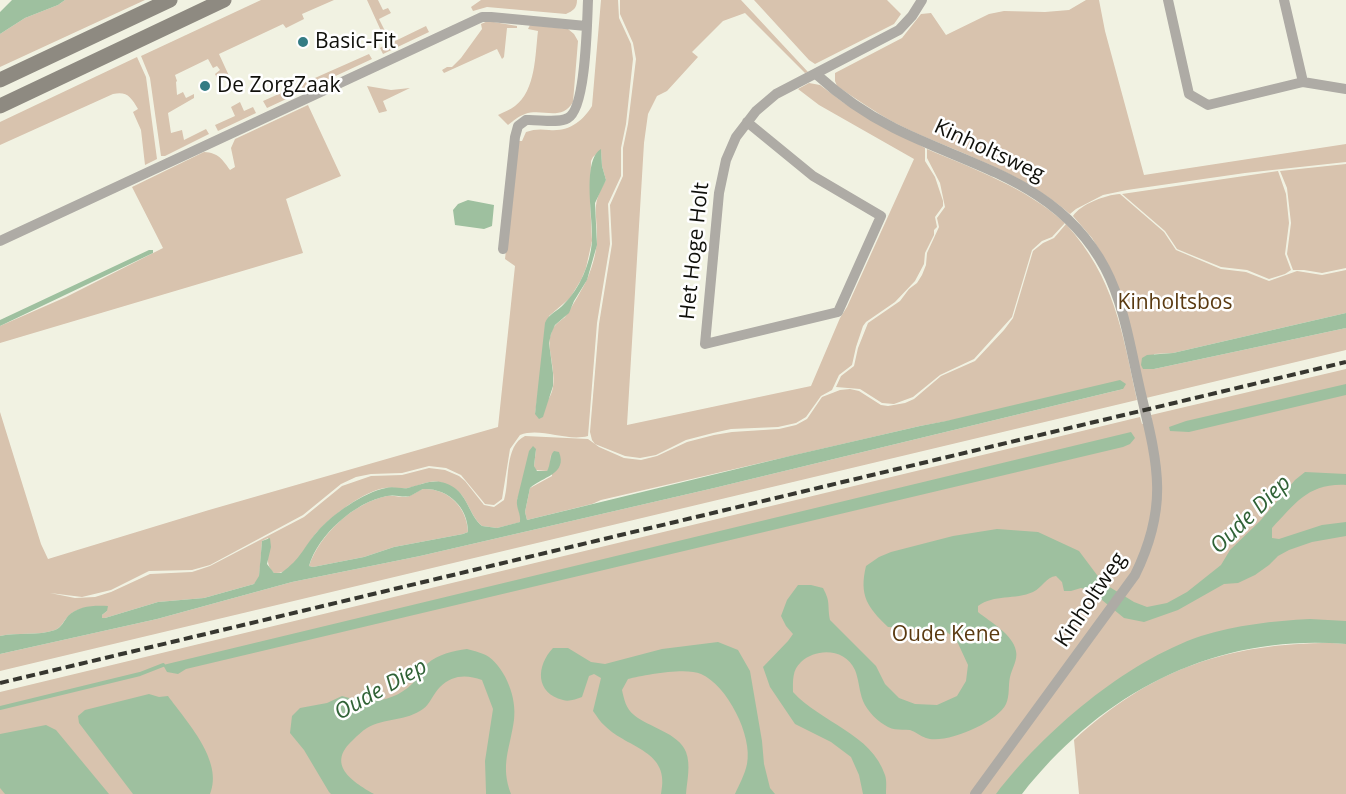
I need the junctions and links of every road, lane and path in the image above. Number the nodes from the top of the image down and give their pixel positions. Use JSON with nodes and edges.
{"nodes":[{"id":1,"x":170,"y":0,"type":"edge"},
{"id":2,"x":224,"y":0,"type":"edge"},
{"id":3,"x":588,"y":0,"type":"edge"},
{"id":4,"x":922,"y":0,"type":"edge"},
{"id":5,"x":1168,"y":0,"type":"edge"},
{"id":6,"x":1284,"y":0,"type":"edge"},
{"id":7,"x":586,"y":26,"type":"junction"},
{"id":8,"x":816,"y":74,"type":"junction"},
{"id":9,"x":0,"y":80,"type":"edge"},
{"id":10,"x":1303,"y":82,"type":"junction"},
{"id":11,"x":1346,"y":89,"type":"edge"},
{"id":12,"x":0,"y":106,"type":"edge"},
{"id":13,"x":747,"y":122,"type":"junction"},
{"id":14,"x":0,"y":241,"type":"edge"},
{"id":15,"x":503,"y":249,"type":"dead end"},
{"id":16,"x":1143,"y":399,"type":"joint"},
{"id":17,"x":975,"y":794,"type":"edge"}],
"edges":[{"from":1,"to":9,"type":"street"},
{"from":2,"to":12,"type":"street"},
{"from":3,"to":7,"type":"street"},
{"from":4,"to":8,"type":"street","name":"Het Hoge Holt"},
{"from":5,"to":10,"type":"street"},
{"from":6,"to":10,"type":"street"},
{"from":7,"to":14,"type":"street"},
{"from":7,"to":15,"type":"street"},
{"from":8,"to":13,"type":"street","name":"Het Hoge Holt"},
{"from":8,"to":16,"type":"street","name":"Kinholtsweg"},
{"from":10,"to":11,"type":"street"},
{"from":13,"to":13,"type":"street","name":"Het Hoge Holt"},
{"from":16,"to":17,"type":"street","name":"Kinholtweg"}]}
